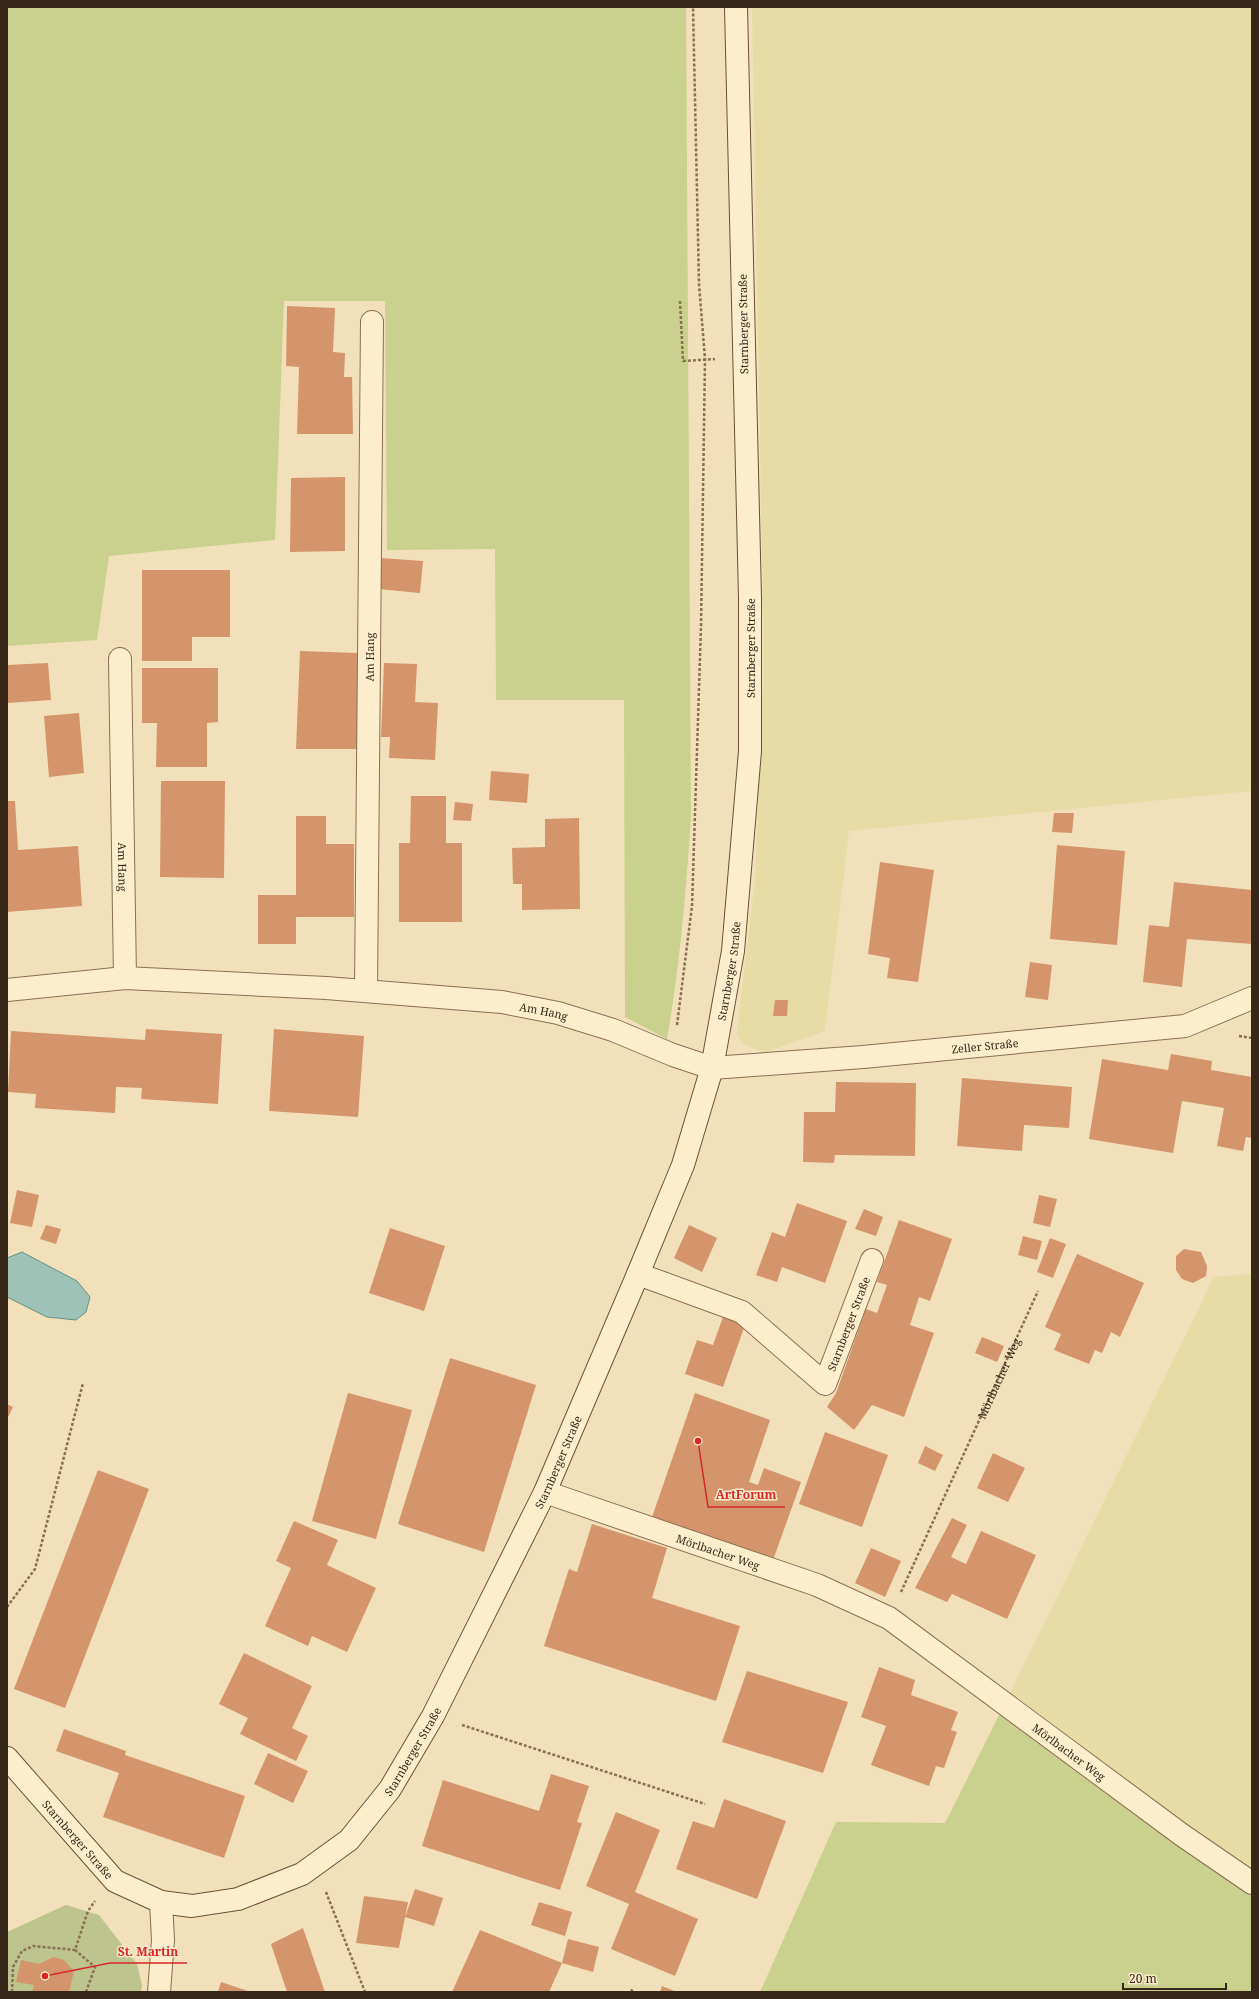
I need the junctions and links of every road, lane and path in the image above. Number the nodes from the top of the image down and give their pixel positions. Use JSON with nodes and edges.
{"nodes":[{"id":1,"x":693,"y":7,"type":"edge"},
{"id":2,"x":736,"y":7,"type":"edge"},
{"id":3,"x":680,"y":301,"type":"dead end"},
{"id":4,"x":372,"y":322,"type":"dead end"},
{"id":5,"x":705,"y":359,"type":"junction"},
{"id":6,"x":120,"y":659,"type":"dead end"},
{"id":7,"x":125,"y":978,"type":"junction"},
{"id":8,"x":7,"y":990,"type":"edge"},
{"id":9,"x":366,"y":991,"type":"junction"},
{"id":10,"x":1252,"y":998,"type":"edge"},
{"id":11,"x":673,"y":1056,"type":"junction"},
{"id":12,"x":712,"y":1068,"type":"junction"},
{"id":13,"x":872,"y":1260,"type":"dead end"},
{"id":14,"x":638,"y":1274,"type":"junction"},
{"id":15,"x":1038,"y":1290,"type":"dead end"},
{"id":16,"x":83,"y":1383,"type":"dead end"},
{"id":17,"x":545,"y":1492,"type":"junction"},
{"id":18,"x":7,"y":1607,"type":"edge"},
{"id":19,"x":889,"y":1618,"type":"junction"},
{"id":20,"x":433,"y":1716,"type":"junction"},
{"id":21,"x":7,"y":1758,"type":"edge"},
{"id":22,"x":705,"y":1804,"type":"dead end"},
{"id":23,"x":315,"y":1865,"type":"junction"},
{"id":24,"x":115,"y":1881,"type":"junction"},
{"id":25,"x":1252,"y":1883,"type":"edge"},
{"id":26,"x":161,"y":1902,"type":"junction"},
{"id":27,"x":75,"y":1950,"type":"junction"},
{"id":28,"x":633,"y":1988,"type":"dead end"},
{"id":29,"x":12,"y":1992,"type":"edge"},
{"id":30,"x":86,"y":1992,"type":"edge"},
{"id":31,"x":159,"y":1992,"type":"edge"},
{"id":32,"x":366,"y":1992,"type":"edge"},
{"id":33,"x":631,"y":1992,"type":"edge"}],
"edges":[{"from":1,"to":5,"type":"path"},
{"from":2,"to":12,"type":"street","name":"Starnberger Straße"},
{"from":3,"to":5,"type":"path"},
{"from":4,"to":9,"type":"street","name":"Am Hang"},
{"from":5,"to":11,"type":"path"},
{"from":6,"to":7,"type":"street","name":"Am Hang"},
{"from":7,"to":8,"type":"street","name":"Am Hang"},
{"from":7,"to":9,"type":"street","name":"Am Hang"},
{"from":9,"to":11,"type":"street","name":"Am Hang"},
{"from":10,"to":12,"type":"street","name":"Zeller Straße"},
{"from":11,"to":12,"type":"street","name":"Am Hang"},
{"from":12,"to":14,"type":"street","name":"Starnberger Straße"},
{"from":13,"to":14,"type":"street","name":"Starnberger Straße"},
{"from":14,"to":17,"type":"street","name":"Starnberger Straße"},
{"from":15,"to":19,"type":"path","name":"Mörlbacher Weg"},
{"from":16,"to":18,"type":"path"},
{"from":17,"to":19,"type":"street","name":"Mörlbacher Weg"},
{"from":17,"to":20,"type":"street","name":"Starnberger Straße"},
{"from":19,"to":25,"type":"street","name":"Mörlbacher Weg"},
{"from":20,"to":22,"type":"path"},
{"from":20,"to":23,"type":"street","name":"Starnberger Straße"},
{"from":21,"to":24,"type":"street","name":"Starnberger Straße"},
{"from":23,"to":26,"type":"street","name":"Starnberger Straße"},
{"from":23,"to":32,"type":"path"},
{"from":24,"to":26,"type":"street","name":"Starnberger Straße"},
{"from":24,"to":27,"type":"path"},
{"from":26,"to":31,"type":"street"},
{"from":27,"to":29,"type":"path"},
{"from":27,"to":30,"type":"path"},
{"from":28,"to":33,"type":"path"}]}
